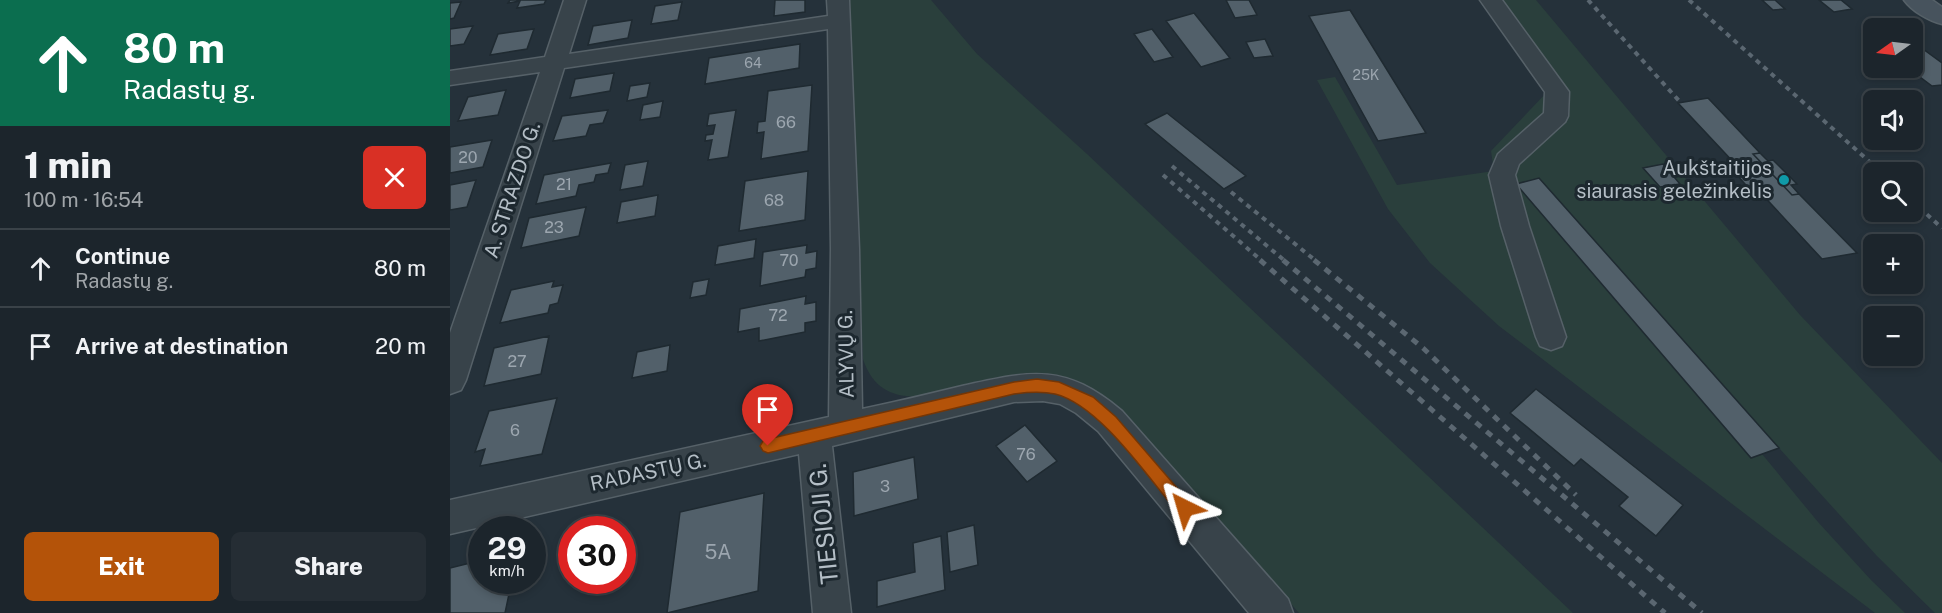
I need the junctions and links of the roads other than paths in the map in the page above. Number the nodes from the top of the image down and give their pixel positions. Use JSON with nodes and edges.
{"nodes":[{"id":1,"x":574,"y":0,"type":"edge"},
{"id":2,"x":1491,"y":0,"type":"edge"},
{"id":3,"x":1916,"y":0,"type":"edge"},
{"id":4,"x":838,"y":10,"type":"edge"},
{"id":5,"x":1942,"y":17,"type":"edge"},
{"id":6,"x":554,"y":62,"type":"junction"},
{"id":7,"x":450,"y":78,"type":"edge"},
{"id":8,"x":1551,"y":337,"type":"dead end"},
{"id":9,"x":450,"y":380,"type":"edge"},
{"id":10,"x":830,"y":432,"type":"junction"},
{"id":11,"x":450,"y":517,"type":"edge"},
{"id":12,"x":832,"y":613,"type":"edge"},
{"id":13,"x":1274,"y":613,"type":"edge"}],
"edges":[{"from":1,"to":6,"type":"street","name":"A. STRAZDO G."},
{"from":2,"to":8,"type":"street"},
{"from":3,"to":5,"type":"main road"},
{"from":4,"to":6,"type":"street"},
{"from":4,"to":10,"type":"street","name":"ALYVŲ G."},
{"from":6,"to":7,"type":"street"},
{"from":6,"to":9,"type":"street","name":"A. STRAZDO G."},
{"from":10,"to":11,"type":"street","name":"RADASTŲ G."},
{"from":10,"to":12,"type":"street","name":"TIESIOJI G."},
{"from":10,"to":13,"type":"street","name":"ALYVŲ G."}]}
